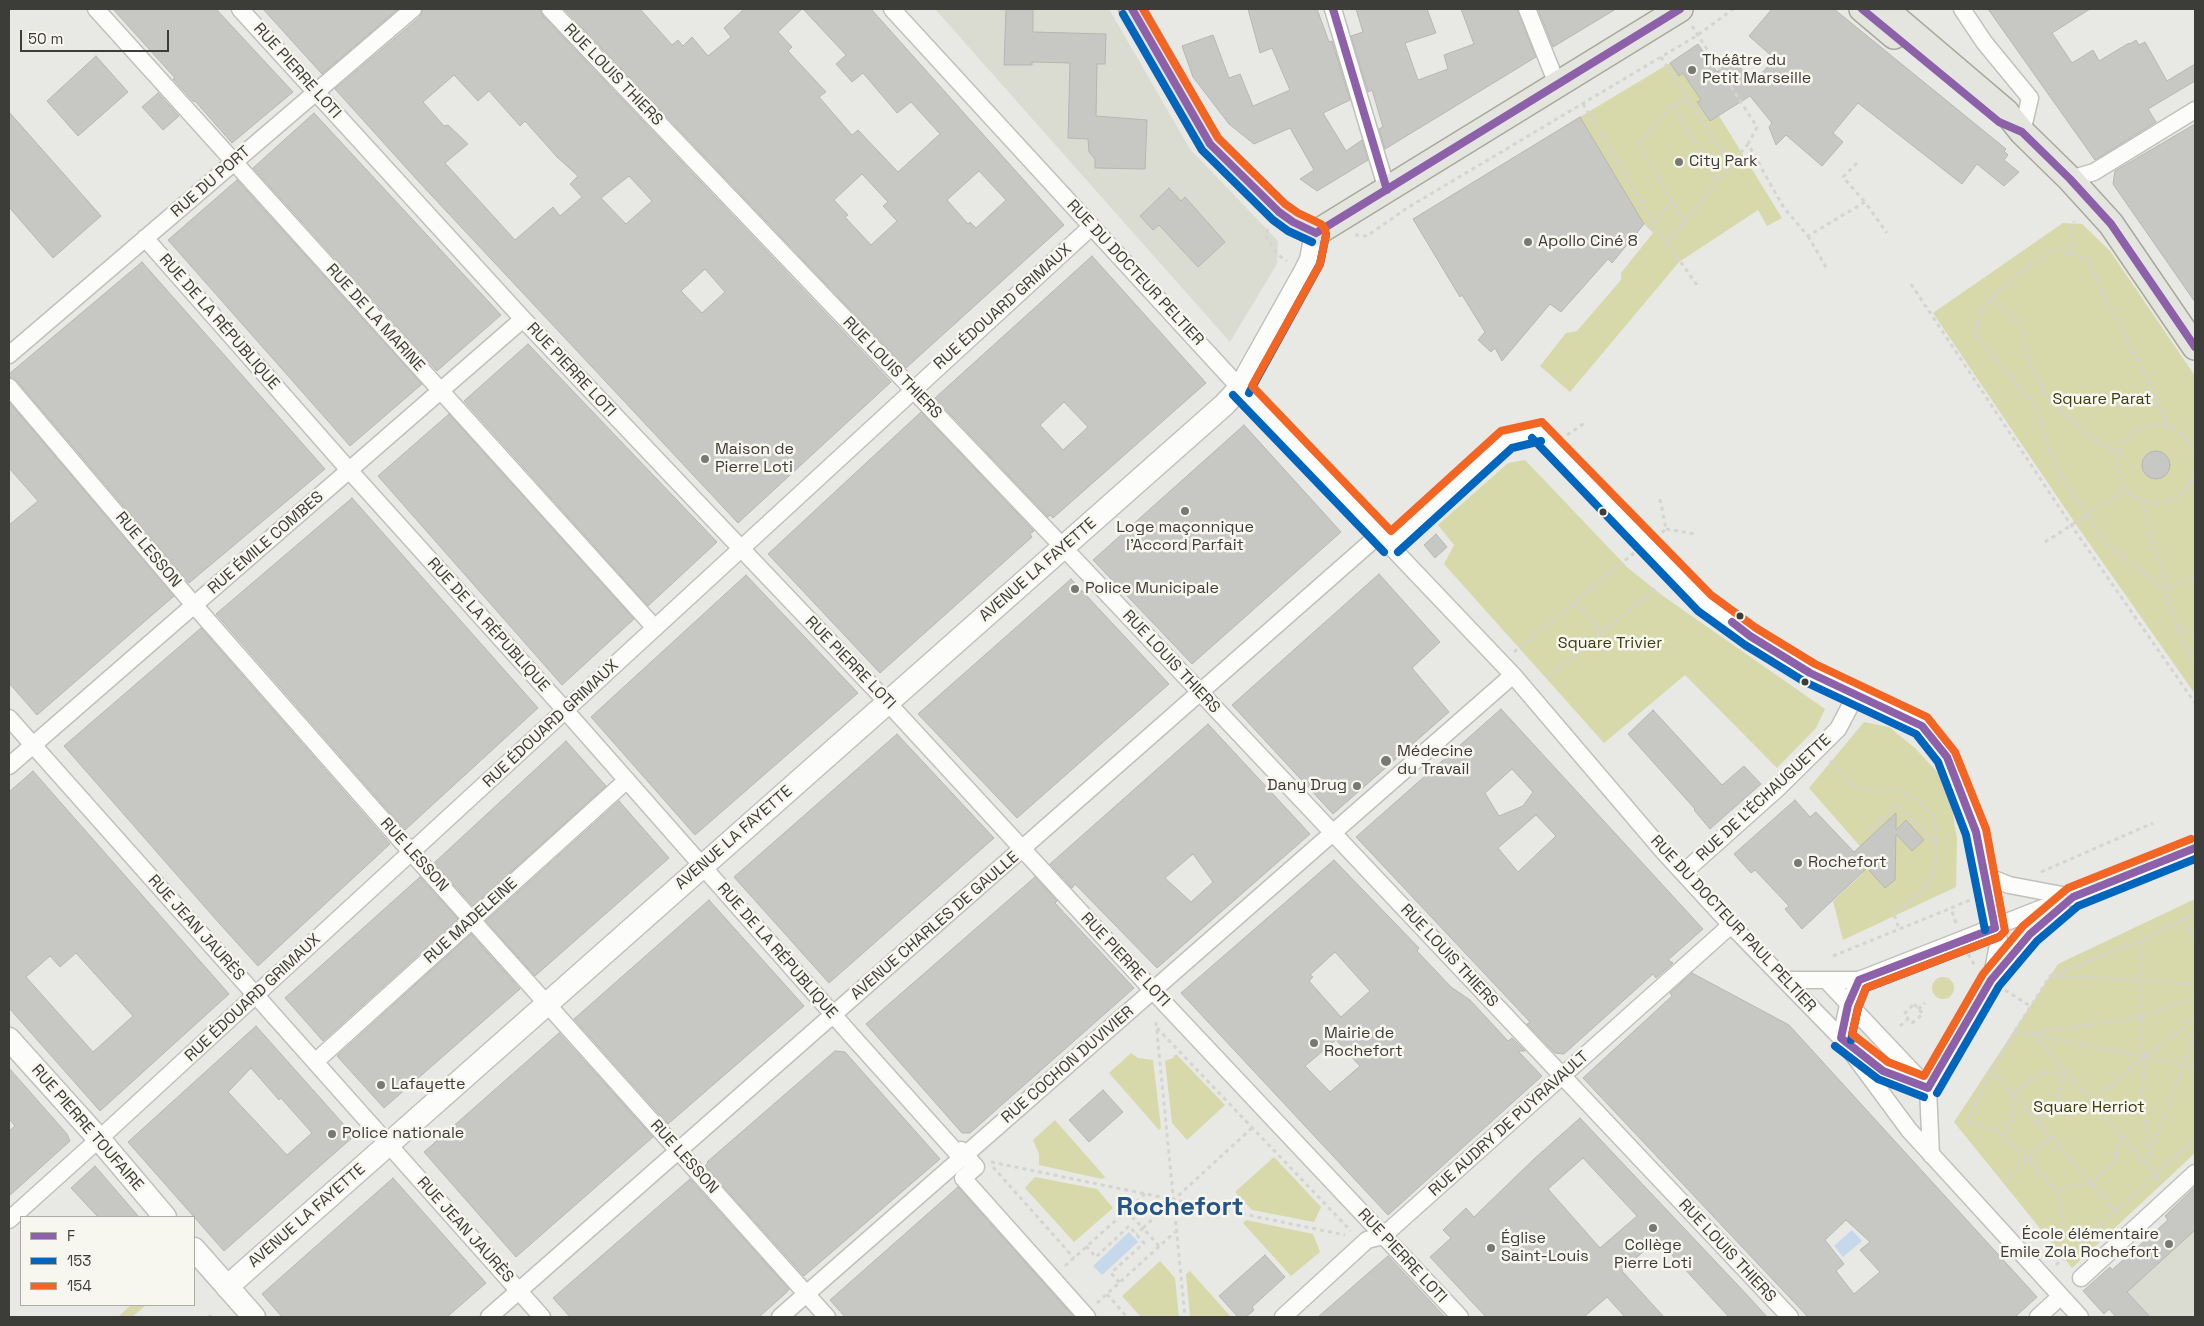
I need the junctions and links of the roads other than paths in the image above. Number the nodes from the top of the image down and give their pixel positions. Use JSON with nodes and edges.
{"nodes":[{"id":1,"x":96,"y":9,"type":"edge"},
{"id":2,"x":240,"y":9,"type":"edge"},
{"id":3,"x":413,"y":9,"type":"edge"},
{"id":4,"x":550,"y":9,"type":"edge"},
{"id":5,"x":892,"y":9,"type":"edge"},
{"id":6,"x":1132,"y":9,"type":"edge"},
{"id":7,"x":1333,"y":9,"type":"edge"},
{"id":8,"x":1527,"y":9,"type":"edge"},
{"id":9,"x":1680,"y":9,"type":"edge"},
{"id":10,"x":1862,"y":9,"type":"edge"},
{"id":11,"x":1885,"y":9,"type":"edge"},
{"id":12,"x":1962,"y":9,"type":"edge"},
{"id":13,"x":1557,"y":84,"type":"junction"},
{"id":14,"x":315,"y":91,"type":"junction"},
{"id":15,"x":2195,"y":110,"type":"edge"},
{"id":16,"x":2022,"y":132,"type":"junction"},
{"id":17,"x":235,"y":161,"type":"junction"},
{"id":18,"x":2070,"y":179,"type":"junction"},
{"id":19,"x":1387,"y":190,"type":"junction"},
{"id":20,"x":1092,"y":227,"type":"junction"},
{"id":21,"x":1316,"y":233,"type":"junction"},
{"id":22,"x":146,"y":238,"type":"junction"},
{"id":23,"x":523,"y":319,"type":"junction"},
{"id":24,"x":2195,"y":347,"type":"edge"},
{"id":25,"x":9,"y":355,"type":"edge"},
{"id":26,"x":9,"y":387,"type":"edge"},
{"id":27,"x":1240,"y":388,"type":"junction"},
{"id":28,"x":913,"y":390,"type":"junction"},
{"id":29,"x":440,"y":392,"type":"junction"},
{"id":30,"x":349,"y":470,"type":"junction"},
{"id":31,"x":1386,"y":540,"type":"junction"},
{"id":32,"x":1063,"y":547,"type":"junction"},
{"id":33,"x":740,"y":549,"type":"junction"},
{"id":34,"x":194,"y":605,"type":"junction"},
{"id":35,"x":655,"y":628,"type":"junction"},
{"id":36,"x":1513,"y":675,"type":"junction"},
{"id":37,"x":1200,"y":693,"type":"junction"},
{"id":38,"x":1856,"y":695,"type":"junction"},
{"id":39,"x":888,"y":703,"type":"junction"},
{"id":40,"x":565,"y":710,"type":"junction"},
{"id":41,"x":9,"y":718,"type":"edge"},
{"id":42,"x":33,"y":745,"type":"junction"},
{"id":43,"x":9,"y":766,"type":"edge"},
{"id":44,"x":627,"y":780,"type":"junction"},
{"id":45,"x":1332,"y":833,"type":"junction"},
{"id":46,"x":2195,"y":848,"type":"edge"},
{"id":47,"x":1022,"y":849,"type":"junction"},
{"id":48,"x":411,"y":852,"type":"junction"},
{"id":49,"x":703,"y":866,"type":"junction"},
{"id":50,"x":1684,"y":872,"type":"junction"},
{"id":51,"x":1984,"y":875,"type":"junction"},
{"id":52,"x":2073,"y":897,"type":"junction"},
{"id":53,"x":472,"y":920,"type":"junction"},
{"id":54,"x":1731,"y":925,"type":"junction"},
{"id":55,"x":1995,"y":928,"type":"junction"},
{"id":56,"x":1785,"y":980,"type":"junction"},
{"id":57,"x":1858,"y":980,"type":"junction"},
{"id":58,"x":1991,"y":980,"type":"junction"},
{"id":59,"x":1827,"y":981,"type":"junction"},
{"id":60,"x":1153,"y":990,"type":"junction"},
{"id":61,"x":256,"y":995,"type":"junction"},
{"id":62,"x":547,"y":1004,"type":"junction"},
{"id":63,"x":1848,"y":1005,"type":"junction"},
{"id":64,"x":833,"y":1015,"type":"junction"},
{"id":65,"x":9,"y":1038,"type":"edge"},
{"id":66,"x":1841,"y":1038,"type":"junction"},
{"id":67,"x":315,"y":1062,"type":"junction"},
{"id":68,"x":1563,"y":1076,"type":"junction"},
{"id":69,"x":1928,"y":1088,"type":"junction"},
{"id":70,"x":99,"y":1139,"type":"junction"},
{"id":71,"x":388,"y":1144,"type":"junction"},
{"id":72,"x":678,"y":1151,"type":"junction"},
{"id":73,"x":965,"y":1155,"type":"junction"},
{"id":74,"x":1931,"y":1155,"type":"junction"},
{"id":75,"x":2195,"y":1174,"type":"edge"},
{"id":76,"x":164,"y":1216,"type":"edge"},
{"id":77,"x":9,"y":1220,"type":"edge"},
{"id":78,"x":1369,"y":1238,"type":"junction"},
{"id":79,"x":195,"y":1251,"type":"edge"},
{"id":80,"x":2081,"y":1278,"type":"dead end"},
{"id":81,"x":227,"y":1287,"type":"junction"},
{"id":82,"x":519,"y":1291,"type":"junction"},
{"id":83,"x":807,"y":1294,"type":"junction"},
{"id":84,"x":2061,"y":1296,"type":"junction"},
{"id":85,"x":1086,"y":1316,"type":"edge"},
{"id":86,"x":254,"y":1317,"type":"edge"},
{"id":87,"x":489,"y":1317,"type":"edge"},
{"id":88,"x":542,"y":1317,"type":"edge"},
{"id":89,"x":780,"y":1317,"type":"edge"},
{"id":90,"x":827,"y":1317,"type":"edge"},
{"id":91,"x":1283,"y":1317,"type":"edge"},
{"id":92,"x":1460,"y":1317,"type":"edge"},
{"id":93,"x":1790,"y":1317,"type":"edge"},
{"id":94,"x":2038,"y":1317,"type":"edge"},
{"id":95,"x":2080,"y":1317,"type":"edge"}],
"edges":[{"from":1,"to":17,"type":"street","name":"RUE DE LA MARINE"},
{"from":2,"to":14,"type":"street","name":"RUE PIERRE LOTI"},
{"from":3,"to":14,"type":"street","name":"RUE DU PORT"},
{"from":4,"to":28,"type":"street","name":"RUE LOUIS THIERS"},
{"from":5,"to":20,"type":"street","name":"RUE DU DOCTEUR PELTIER"},
{"from":6,"to":21,"type":"main road"},
{"from":7,"to":19,"type":"street"},
{"from":8,"to":13,"type":"street"},
{"from":9,"to":13,"type":"main road"},
{"from":10,"to":16,"type":"main road"},
{"from":11,"to":16,"type":"main road"},
{"from":12,"to":16,"type":"street"},
{"from":13,"to":19,"type":"main road"},
{"from":14,"to":17,"type":"street","name":"RUE DU PORT"},
{"from":14,"to":23,"type":"street","name":"RUE PIERRE LOTI"},
{"from":15,"to":18,"type":"street"},
{"from":16,"to":18,"type":"main road"},
{"from":17,"to":22,"type":"street","name":"RUE DU PORT"},
{"from":17,"to":29,"type":"street","name":"RUE DE LA MARINE"},
{"from":18,"to":24,"type":"main road"},
{"from":19,"to":21,"type":"main road"},
{"from":20,"to":27,"type":"street","name":"RUE DU DOCTEUR PELTIER"},
{"from":20,"to":28,"type":"street","name":"RUE ÉDOUARD GRIMAUX"},
{"from":21,"to":27,"type":"street","name":"AVENUE LA FAYETTE"},
{"from":22,"to":25,"type":"street","name":"RUE DU PORT"},
{"from":22,"to":30,"type":"street","name":"RUE DE LA RÉPUBLIQUE"},
{"from":23,"to":29,"type":"street","name":"RUE ÉMILE COMBES"},
{"from":23,"to":33,"type":"street","name":"RUE PIERRE LOTI"},
{"from":26,"to":34,"type":"street","name":"RUE LESSON"},
{"from":27,"to":31,"type":"street","name":"RUE DU DOCTEUR PELTIER"},
{"from":27,"to":32,"type":"street","name":"AVENUE LA FAYETTE"},
{"from":28,"to":32,"type":"street","name":"RUE LOUIS THIERS"},
{"from":28,"to":33,"type":"street","name":"RUE ÉDOUARD GRIMAUX"},
{"from":29,"to":30,"type":"street","name":"RUE ÉMILE COMBES"},
{"from":29,"to":35,"type":"street","name":"RUE DE LA MARINE"},
{"from":30,"to":34,"type":"street","name":"RUE ÉMILE COMBES"},
{"from":30,"to":40,"type":"street","name":"RUE DE LA RÉPUBLIQUE"},
{"from":31,"to":36,"type":"street","name":"RUE DU DOCTEUR PAUL PELTIER"},
{"from":31,"to":37,"type":"street","name":"AVENUE CHARLES DE GAULLE"},
{"from":31,"to":38,"type":"street","name":"AVENUE CHARLES DE GAULLE"},
{"from":32,"to":37,"type":"street","name":"RUE LOUIS THIERS"},
{"from":32,"to":39,"type":"street","name":"AVENUE LA FAYETTE"},
{"from":33,"to":35,"type":"street","name":"RUE ÉDOUARD GRIMAUX"},
{"from":33,"to":39,"type":"street","name":"RUE PIERRE LOTI"},
{"from":34,"to":42,"type":"street","name":"RUE ÉMILE COMBES"},
{"from":34,"to":48,"type":"street","name":"RUE LESSON"},
{"from":35,"to":40,"type":"street","name":"RUE ÉDOUARD GRIMAUX"},
{"from":36,"to":45,"type":"street","name":"RUE COCHON DUVIVIER"},
{"from":36,"to":50,"type":"street","name":"RUE DU DOCTEUR PAUL PELTIER"},
{"from":37,"to":45,"type":"street","name":"RUE LOUIS THIERS"},
{"from":37,"to":47,"type":"street","name":"AVENUE CHARLES DE GAULLE"},
{"from":38,"to":50,"type":"street","name":"RUE DE L'ÉCHAUGUETTE"},
{"from":38,"to":51,"type":"street"},
{"from":39,"to":47,"type":"street","name":"RUE PIERRE LOTI"},
{"from":39,"to":49,"type":"street","name":"AVENUE LA FAYETTE"},
{"from":40,"to":44,"type":"street","name":"RUE DE LA RÉPUBLIQUE"},
{"from":40,"to":48,"type":"street","name":"RUE ÉDOUARD GRIMAUX"},
{"from":41,"to":42,"type":"street","name":"RUE JEAN JAURÈS"},
{"from":42,"to":43,"type":"street","name":"RUE ÉMILE COMBES"},
{"from":42,"to":61,"type":"street","name":"RUE JEAN JAURÈS"},
{"from":44,"to":49,"type":"street","name":"RUE DE LA RÉPUBLIQUE"},
{"from":44,"to":53,"type":"street","name":"RUE MADELEINE"},
{"from":45,"to":60,"type":"street","name":"RUE COCHON DUVIVIER"},
{"from":45,"to":68,"type":"street","name":"RUE LOUIS THIERS"},
{"from":46,"to":52,"type":"street"},
{"from":47,"to":60,"type":"street","name":"RUE PIERRE LOTI"},
{"from":47,"to":64,"type":"street","name":"AVENUE CHARLES DE GAULLE"},
{"from":48,"to":53,"type":"street","name":"RUE LESSON"},
{"from":48,"to":61,"type":"street","name":"RUE ÉDOUARD GRIMAUX"},
{"from":49,"to":62,"type":"street","name":"AVENUE LA FAYETTE"},
{"from":49,"to":64,"type":"street","name":"RUE DE LA RÉPUBLIQUE"},
{"from":50,"to":54,"type":"street","name":"RUE DU DOCTEUR PAUL PELTIER"},
{"from":51,"to":52,"type":"street"},
{"from":51,"to":55,"type":"street"},
{"from":52,"to":55,"type":"street"},
{"from":52,"to":58,"type":"street"},
{"from":53,"to":62,"type":"street","name":"RUE LESSON"},
{"from":53,"to":67,"type":"street","name":"RUE MADELEINE"},
{"from":54,"to":56,"type":"street","name":"RUE DU DOCTEUR PAUL PELTIER"},
{"from":54,"to":68,"type":"street","name":"RUE AUDRY DE PUYRAVAULT"},
{"from":55,"to":57,"type":"street"},
{"from":55,"to":58,"type":"street"},
{"from":56,"to":59,"type":"street"},
{"from":56,"to":66,"type":"street","name":"RUE DU DOCTEUR PAUL PELTIER"},
{"from":57,"to":59,"type":"street"},
{"from":57,"to":63,"type":"street"},
{"from":58,"to":69,"type":"street"},
{"from":59,"to":63,"type":"street"},
{"from":60,"to":73,"type":"street","name":"RUE COCHON DUVIVIER"},
{"from":60,"to":78,"type":"street","name":"RUE PIERRE LOTI"},
{"from":61,"to":67,"type":"street","name":"RUE JEAN JAURÈS"},
{"from":61,"to":70,"type":"street","name":"RUE ÉDOUARD GRIMAUX"},
{"from":62,"to":71,"type":"street","name":"AVENUE LA FAYETTE"},
{"from":62,"to":72,"type":"street","name":"RUE LESSON"},
{"from":63,"to":66,"type":"street"},
{"from":63,"to":69,"type":"street"},
{"from":64,"to":72,"type":"street","name":"AVENUE CHARLES DE GAULLE"},
{"from":64,"to":73,"type":"street","name":"RUE DE LA RÉPUBLIQUE"},
{"from":65,"to":70,"type":"street","name":"RUE PIERRE TOUFAIRE"},
{"from":66,"to":69,"type":"street"},
{"from":66,"to":74,"type":"street","name":"RUE DU DOCTEUR PAUL PELTIER"},
{"from":67,"to":71,"type":"street","name":"RUE JEAN JAURÈS"},
{"from":68,"to":78,"type":"street","name":"RUE AUDRY DE PUYRAVAULT"},
{"from":68,"to":93,"type":"street","name":"RUE LOUIS THIERS"},
{"from":69,"to":74,"type":"street"},
{"from":70,"to":76,"type":"street","name":"RUE PIERRE TOUFAIRE"},
{"from":70,"to":77,"type":"street","name":"RUE ÉDOUARD GRIMAUX"},
{"from":71,"to":81,"type":"street","name":"AVENUE LA FAYETTE"},
{"from":71,"to":82,"type":"street","name":"RUE JEAN JAURÈS"},
{"from":72,"to":82,"type":"street","name":"AVENUE CHARLES DE GAULLE"},
{"from":72,"to":83,"type":"street","name":"RUE LESSON"},
{"from":73,"to":83,"type":"street","name":"RUE COCHON DUVIVIER"},
{"from":73,"to":85,"type":"street"},
{"from":74,"to":84,"type":"street","name":"RUE DU DOCTEUR PAUL PELTIER"},
{"from":75,"to":80,"type":"street"},
{"from":78,"to":91,"type":"street","name":"RUE AUDRY DE PUYRAVAULT"},
{"from":78,"to":92,"type":"street","name":"RUE PIERRE LOTI"},
{"from":79,"to":81,"type":"street"},
{"from":81,"to":86,"type":"street"},
{"from":82,"to":87,"type":"street","name":"AVENUE CHARLES DE GAULLE"},
{"from":82,"to":88,"type":"street","name":"RUE JEAN JAURÈS"},
{"from":83,"to":89,"type":"street","name":"RUE COCHON DUVIVIER"},
{"from":83,"to":90,"type":"street","name":"RUE LESSON"},
{"from":84,"to":94,"type":"street"},
{"from":84,"to":95,"type":"street","name":"RUE DU DOCTEUR PAUL PELTIER"}]}
